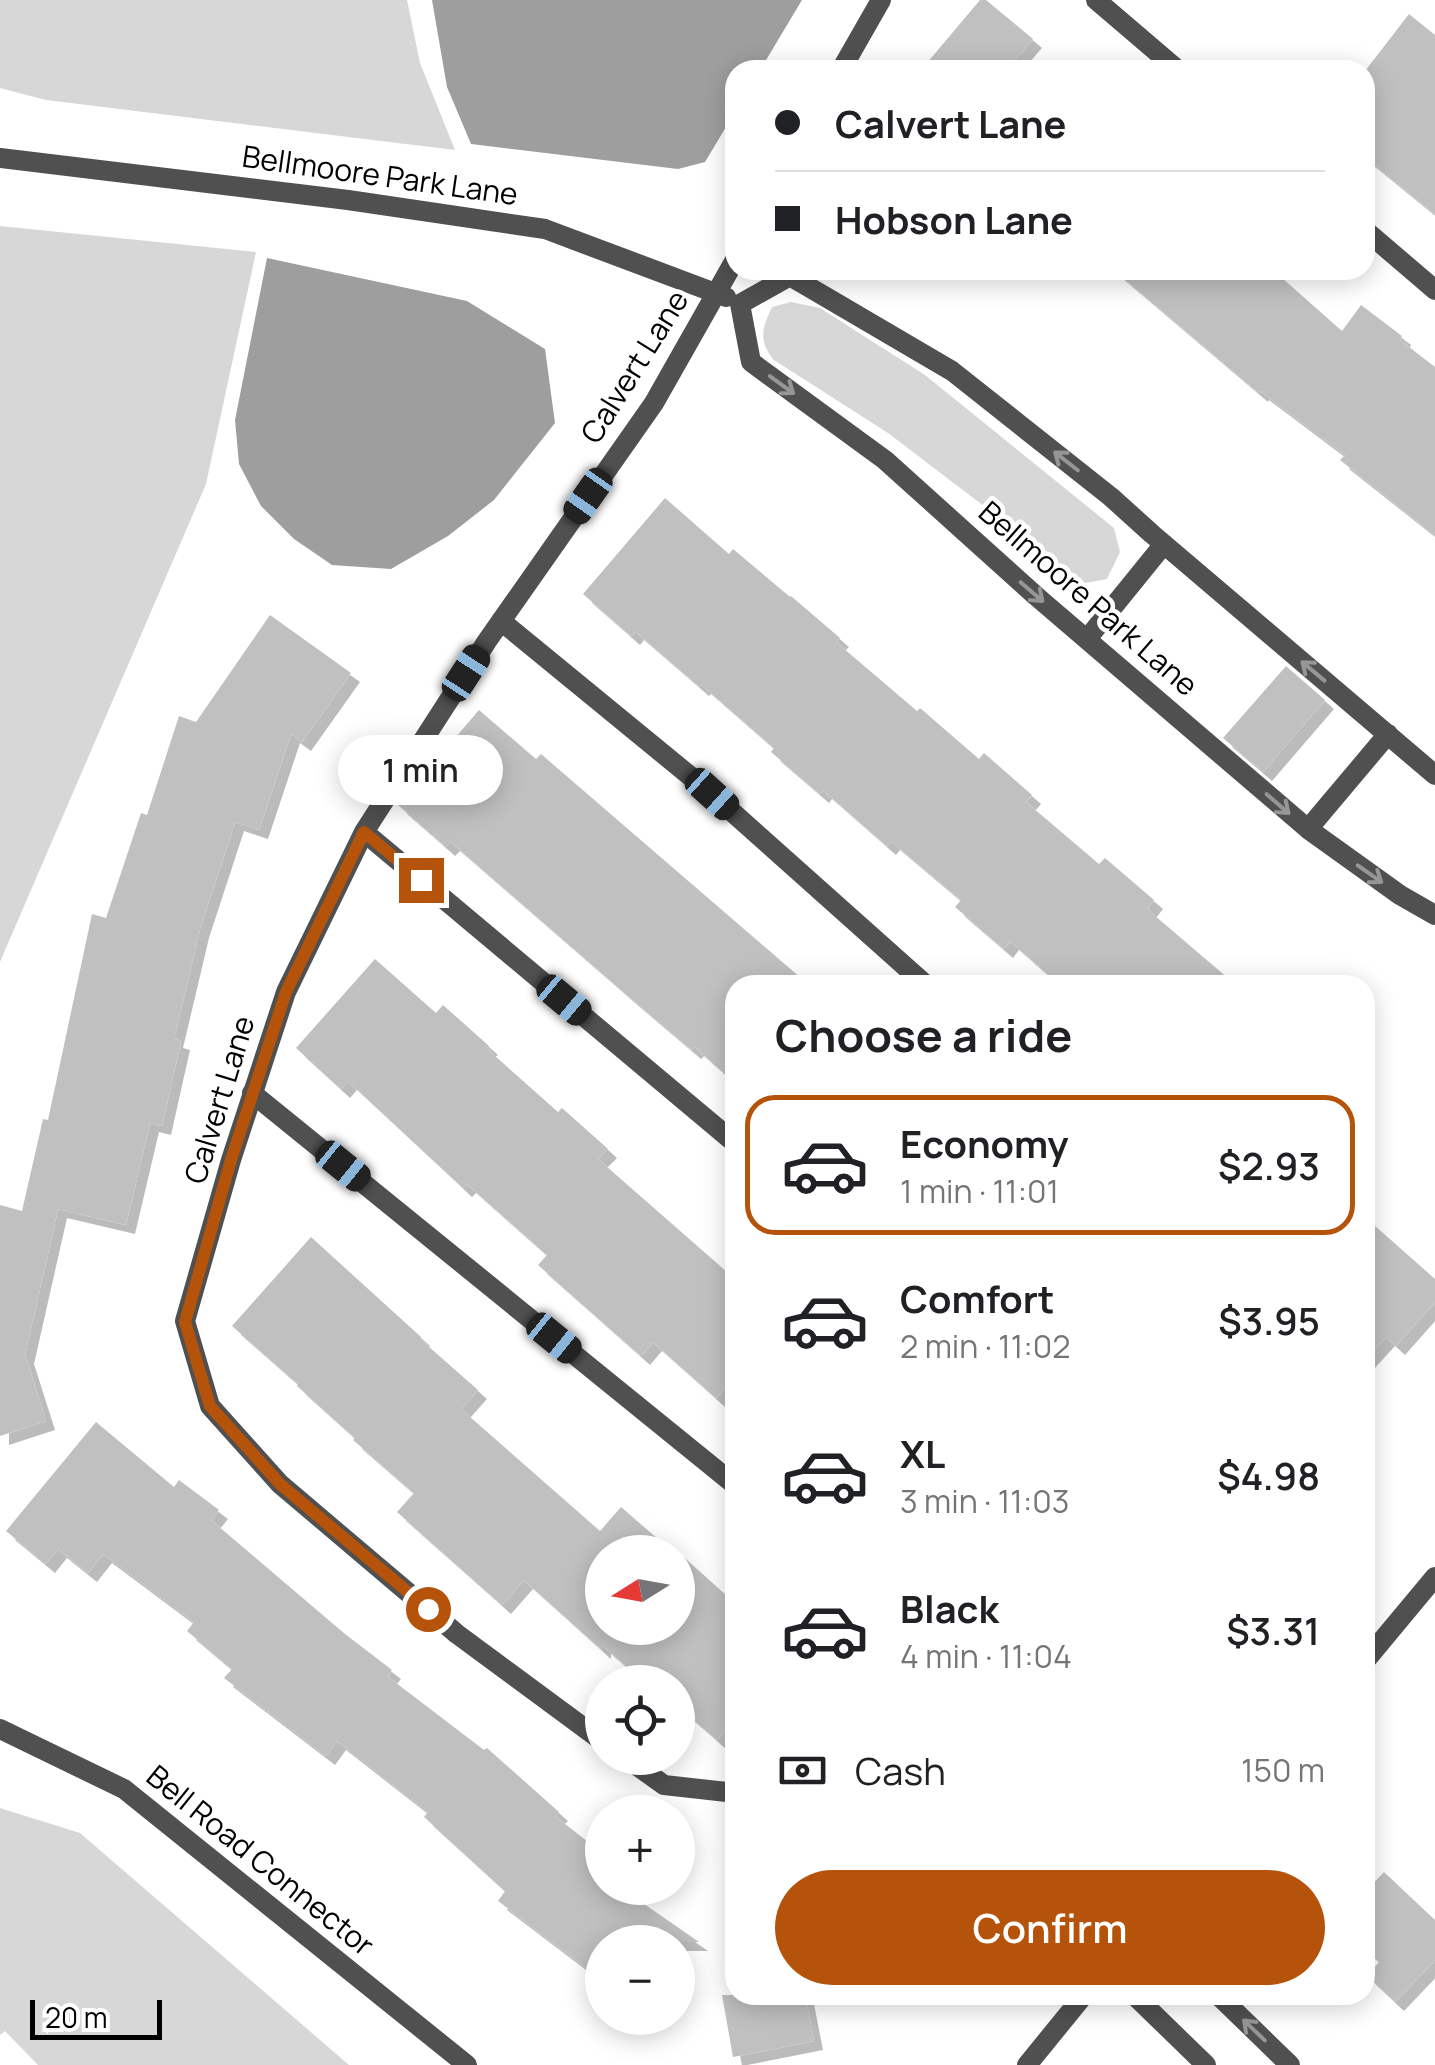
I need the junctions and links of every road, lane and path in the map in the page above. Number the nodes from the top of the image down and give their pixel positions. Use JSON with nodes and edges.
{"nodes":[{"id":1,"x":880,"y":0,"type":"edge"},
{"id":2,"x":1096,"y":0,"type":"edge"},
{"id":3,"x":847,"y":60,"type":"edge"},
{"id":4,"x":1166,"y":60,"type":"edge"},
{"id":5,"x":0,"y":158,"type":"edge"},
{"id":6,"x":1375,"y":239,"type":"edge"},
{"id":7,"x":725,"y":278,"type":"edge"},
{"id":8,"x":783,"y":280,"type":"edge"},
{"id":9,"x":797,"y":280,"type":"edge"},
{"id":10,"x":1435,"y":290,"type":"edge"},
{"id":11,"x":717,"y":292,"type":"junction"},
{"id":12,"x":740,"y":304,"type":"junction"},
{"id":13,"x":1164,"y":544,"type":"junction"},
{"id":14,"x":501,"y":621,"type":"junction"},
{"id":15,"x":1087,"y":639,"type":"junction"},
{"id":16,"x":1388,"y":734,"type":"junction"},
{"id":17,"x":1435,"y":775,"type":"edge"},
{"id":18,"x":1308,"y":830,"type":"junction"},
{"id":19,"x":364,"y":832,"type":"junction"},
{"id":20,"x":1435,"y":914,"type":"edge"},
{"id":21,"x":915,"y":975,"type":"edge"},
{"id":22,"x":252,"y":1093,"type":"junction"},
{"id":23,"x":725,"y":1135,"type":"edge"},
{"id":24,"x":725,"y":1477,"type":"edge"},
{"id":25,"x":1435,"y":1577,"type":"edge"},
{"id":26,"x":1375,"y":1649,"type":"edge"},
{"id":27,"x":585,"y":1727,"type":"edge"},
{"id":28,"x":0,"y":1729,"type":"edge"},
{"id":29,"x":650,"y":1775,"type":"edge"},
{"id":30,"x":725,"y":1792,"type":"edge"},
{"id":31,"x":1076,"y":2005,"type":"edge"},
{"id":32,"x":1144,"y":2005,"type":"edge"},
{"id":33,"x":1228,"y":2005,"type":"edge"},
{"id":34,"x":467,"y":2065,"type":"edge"},
{"id":35,"x":1028,"y":2065,"type":"edge"},
{"id":36,"x":1206,"y":2065,"type":"edge"},
{"id":37,"x":1290,"y":2065,"type":"edge"}],
"edges":[{"from":1,"to":3,"type":"street"},
{"from":2,"to":4,"type":"street"},
{"from":5,"to":11,"type":"street","name":"Bellmoore Park Lane"},
{"from":6,"to":10,"type":"street"},
{"from":7,"to":11,"type":"street","name":"Calvert Lane"},
{"from":8,"to":12,"type":"street","one_way":true},
{"from":13,"to":9,"type":"street","one_way":true},
{"from":11,"to":12,"type":"street","name":"Bellmoore Park Lane"},
{"from":11,"to":14,"type":"street","name":"Calvert Lane"},
{"from":12,"to":15,"type":"street","name":"Bellmoore Park Lane","one_way":true},
{"from":13,"to":15,"type":"street"},
{"from":16,"to":13,"type":"street","one_way":true},
{"from":14,"to":19,"type":"street","name":"Calvert Lane"},
{"from":14,"to":21,"type":"street"},
{"from":15,"to":18,"type":"street","name":"Bellmoore Park Lane","one_way":true},
{"from":16,"to":17,"type":"street"},
{"from":16,"to":18,"type":"street"},
{"from":18,"to":20,"type":"street","name":"Bellmoore Park Lane","one_way":true},
{"from":19,"to":22,"type":"street","name":"Calvert Lane"},
{"from":19,"to":23,"type":"street"},
{"from":22,"to":24,"type":"street"},
{"from":22,"to":27,"type":"street","name":"Calvert Lane"},
{"from":25,"to":26,"type":"street"},
{"from":28,"to":34,"type":"street","name":"Bell Road Connector"},
{"from":29,"to":30,"type":"street"},
{"from":31,"to":35,"type":"street"},
{"from":32,"to":36,"type":"street"},
{"from":37,"to":33,"type":"street","one_way":true}]}
